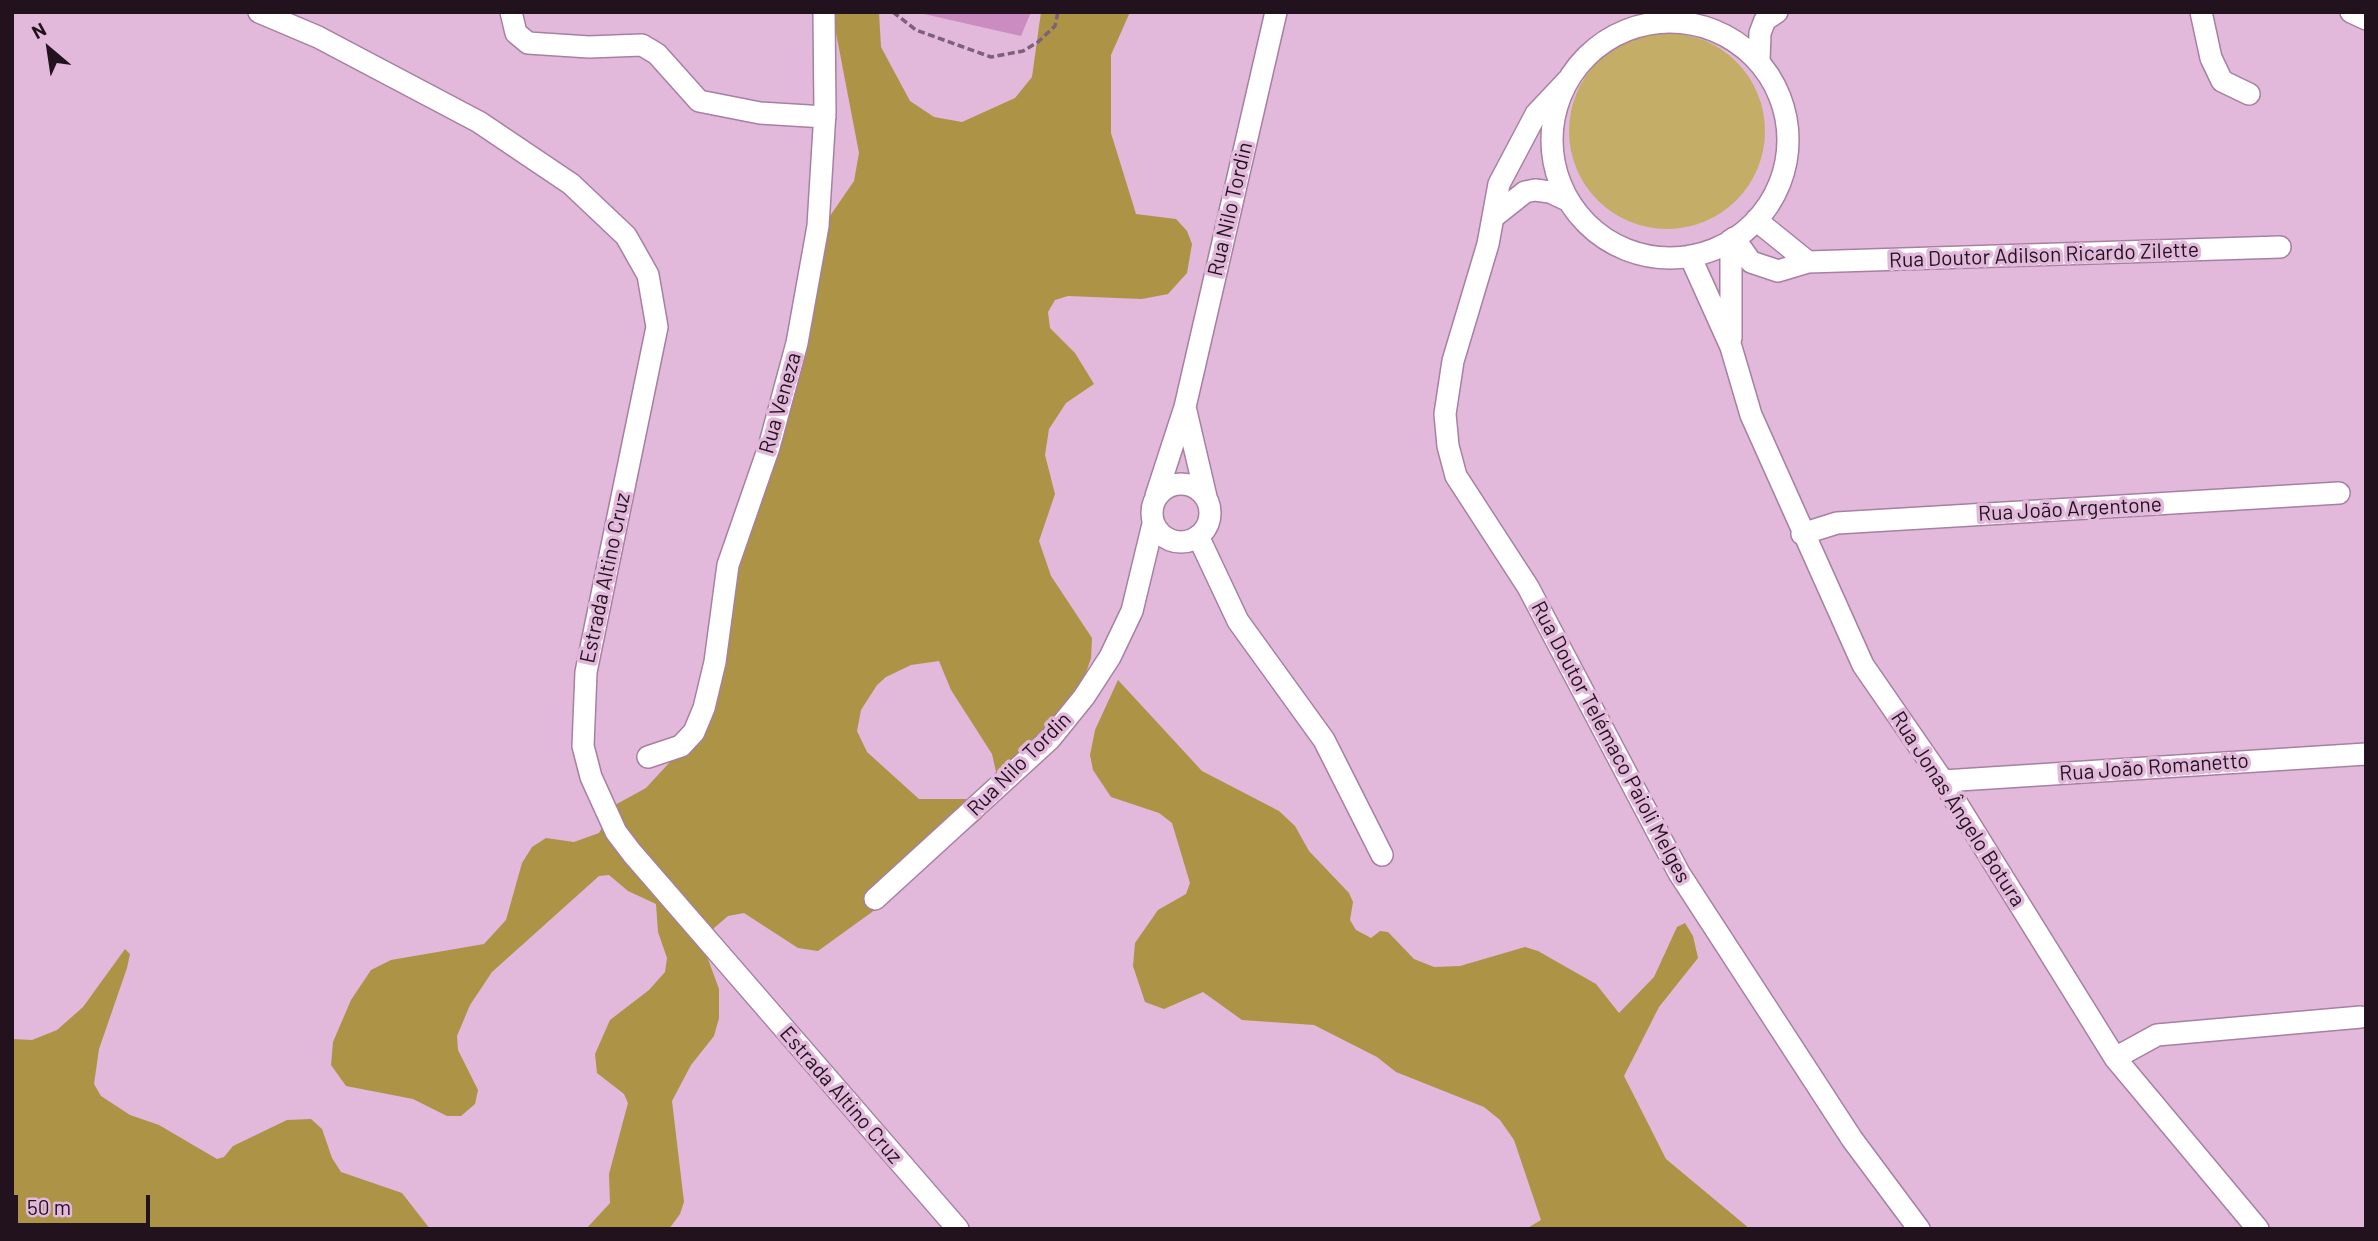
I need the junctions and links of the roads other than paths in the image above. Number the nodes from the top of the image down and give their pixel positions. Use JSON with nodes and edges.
{"nodes":[{"id":1,"x":259,"y":12,"type":"edge"},
{"id":2,"x":511,"y":12,"type":"edge"},
{"id":3,"x":824,"y":12,"type":"edge"},
{"id":4,"x":1276,"y":12,"type":"edge"},
{"id":5,"x":1616,"y":12,"type":"edge"},
{"id":6,"x":1777,"y":12,"type":"edge"},
{"id":7,"x":2201,"y":12,"type":"edge"},
{"id":8,"x":2351,"y":12,"type":"edge"},
{"id":9,"x":1659,"y":17,"type":"edge"},
{"id":10,"x":1688,"y":17,"type":"edge"},
{"id":11,"x":2366,"y":19,"type":"edge"},
{"id":12,"x":1618,"y":34,"type":"junction"},
{"id":13,"x":1759,"y":61,"type":"junction"},
{"id":14,"x":1568,"y":80,"type":"junction"},
{"id":15,"x":2249,"y":94,"type":"dead end"},
{"id":16,"x":825,"y":117,"type":"junction"},
{"id":17,"x":1569,"y":201,"type":"junction"},
{"id":18,"x":1496,"y":215,"type":"junction"},
{"id":19,"x":1755,"y":220,"type":"junction"},
{"id":20,"x":1732,"y":239,"type":"junction"},
{"id":21,"x":2280,"y":247,"type":"dead end"},
{"id":22,"x":1690,"y":256,"type":"junction"},
{"id":23,"x":1808,"y":262,"type":"junction"},
{"id":24,"x":1731,"y":347,"type":"junction"},
{"id":25,"x":1185,"y":407,"type":"junction"},
{"id":26,"x":2339,"y":493,"type":"dead end"},
{"id":27,"x":1156,"y":496,"type":"junction"},
{"id":28,"x":1206,"y":497,"type":"junction"},
{"id":29,"x":1153,"y":524,"type":"junction"},
{"id":30,"x":1802,"y":534,"type":"junction"},
{"id":31,"x":1198,"y":536,"type":"junction"},
{"id":32,"x":2366,"y":754,"type":"edge"},
{"id":33,"x":648,"y":757,"type":"dead end"},
{"id":34,"x":1943,"y":780,"type":"junction"},
{"id":35,"x":1382,"y":855,"type":"dead end"},
{"id":36,"x":875,"y":900,"type":"dead end"},
{"id":37,"x":2361,"y":1017,"type":"dead end"},
{"id":38,"x":2115,"y":1058,"type":"junction"},
{"id":39,"x":958,"y":1229,"type":"edge"},
{"id":40,"x":1919,"y":1229,"type":"edge"},
{"id":41,"x":2258,"y":1229,"type":"edge"}],
"edges":[{"from":1,"to":39,"type":"street","name":"Estrada Altino Cruz"},
{"from":2,"to":16,"type":"street"},
{"from":3,"to":16,"type":"street","name":"Rua Veneza"},
{"from":4,"to":25,"type":"street","name":"Rua Nilo Tordin"},
{"from":5,"to":12,"type":"street"},
{"from":6,"to":13,"type":"street"},
{"from":7,"to":15,"type":"street"},
{"from":8,"to":11,"type":"street"},
{"from":9,"to":10,"type":"street"},
{"from":9,"to":12,"type":"street"},
{"from":10,"to":13,"type":"street"},
{"from":12,"to":14,"type":"street"},
{"from":13,"to":19,"type":"street"},
{"from":14,"to":17,"type":"street"},
{"from":14,"to":18,"type":"street","name":"Rua Doutor Telémaco Paioli Melges"},
{"from":16,"to":33,"type":"street","name":"Rua Veneza"},
{"from":17,"to":18,"type":"street"},
{"from":17,"to":22,"type":"street"},
{"from":18,"to":40,"type":"street","name":"Rua Doutor Telémaco Paioli Melges"},
{"from":19,"to":20,"type":"street"},
{"from":19,"to":23,"type":"street"},
{"from":20,"to":22,"type":"street"},
{"from":20,"to":23,"type":"street","name":"Rua Doutor Adilson Ricardo Zilette"},
{"from":20,"to":24,"type":"street","name":"Rua Jonas Ângelo Botura"},
{"from":21,"to":23,"type":"street","name":"Rua Doutor Adilson Ricardo Zilette"},
{"from":22,"to":24,"type":"street","name":"Rua Jonas Ângelo Botura"},
{"from":24,"to":30,"type":"street","name":"Rua Jonas Ângelo Botura"},
{"from":25,"to":27,"type":"street","name":"Rua Nilo Tordin"},
{"from":25,"to":28,"type":"street","name":"Rua Nilo Tordin"},
{"from":26,"to":30,"type":"street","name":"Rua João Argentone"},
{"from":27,"to":28,"type":"street"},
{"from":27,"to":29,"type":"street"},
{"from":28,"to":31,"type":"street"},
{"from":29,"to":31,"type":"street"},
{"from":29,"to":36,"type":"street","name":"Rua Nilo Tordin"},
{"from":30,"to":34,"type":"street","name":"Rua Jonas Ângelo Botura"},
{"from":31,"to":35,"type":"street"},
{"from":32,"to":34,"type":"street","name":"Rua João Romanetto"},
{"from":34,"to":38,"type":"street","name":"Rua Jonas Ângelo Botura"},
{"from":37,"to":38,"type":"street"},
{"from":38,"to":41,"type":"street","name":"Rua Jonas Ângelo Botura"}]}
